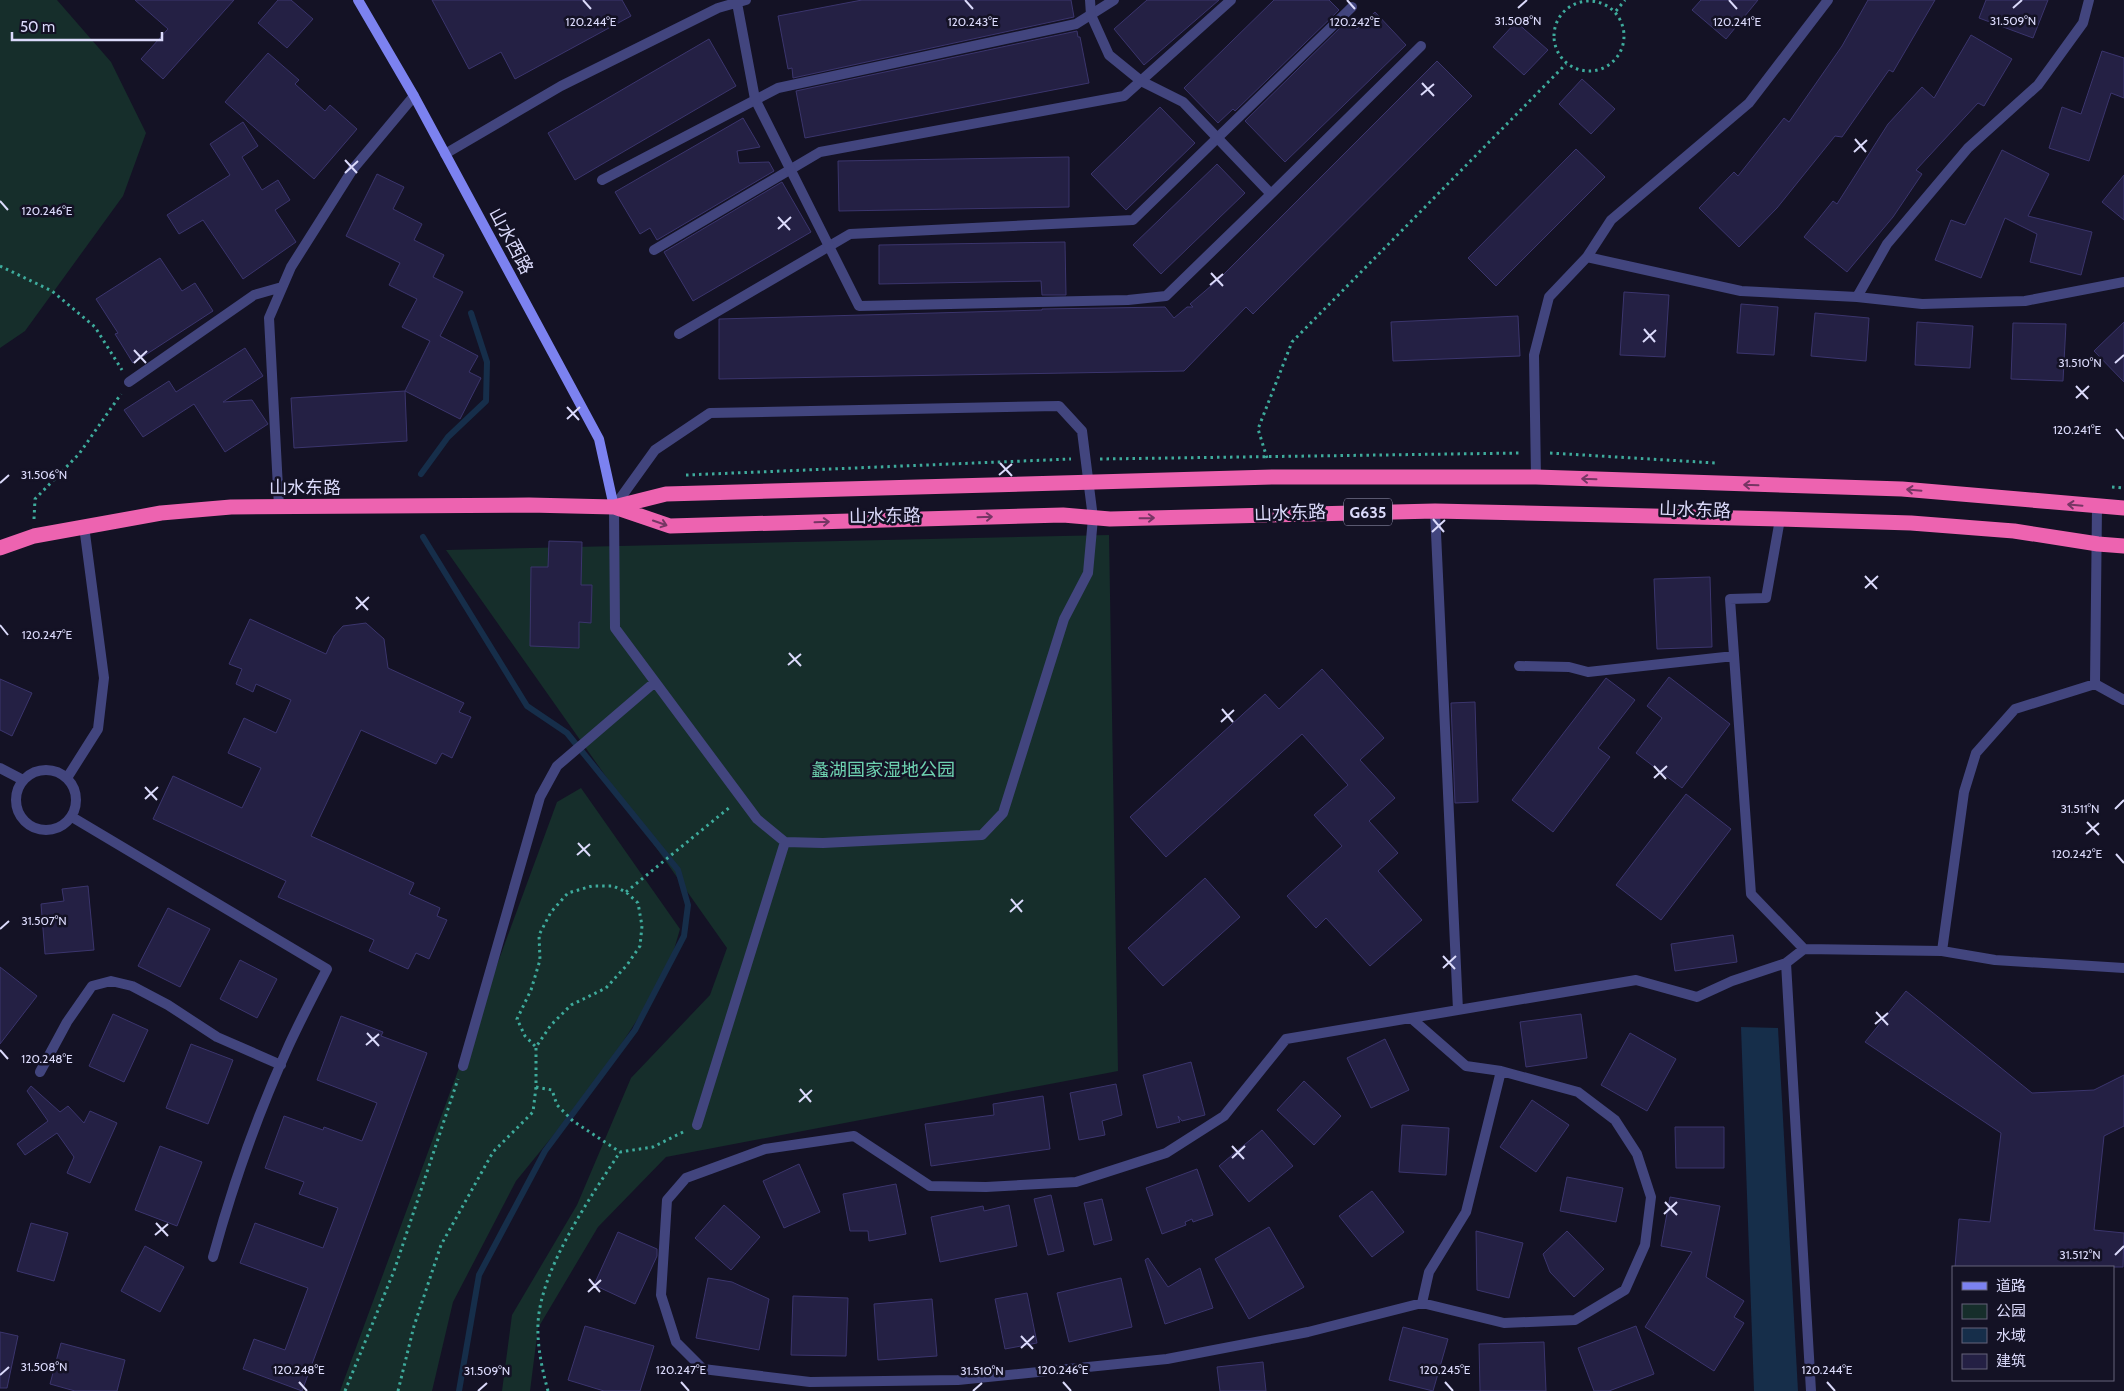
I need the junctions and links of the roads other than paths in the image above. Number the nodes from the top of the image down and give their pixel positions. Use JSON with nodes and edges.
{"nodes":[{"id":1,"x":358,"y":0,"type":"edge"},
{"id":2,"x":1090,"y":0,"type":"edge"},
{"id":3,"x":1114,"y":0,"type":"edge"},
{"id":4,"x":1231,"y":0,"type":"edge"},
{"id":5,"x":1828,"y":0,"type":"edge"},
{"id":6,"x":2089,"y":0,"type":"edge"},
{"id":7,"x":742,"y":1,"type":"edge"},
{"id":8,"x":1352,"y":7,"type":"dead end"},
{"id":9,"x":1091,"y":15,"type":"junction"},
{"id":10,"x":1421,"y":46,"type":"dead end"},
{"id":11,"x":1141,"y":81,"type":"junction"},
{"id":12,"x":414,"y":96,"type":"junction"},
{"id":13,"x":755,"y":99,"type":"junction"},
{"id":14,"x":1217,"y":138,"type":"junction"},
{"id":15,"x":445,"y":154,"type":"junction"},
{"id":16,"x":790,"y":170,"type":"junction"},
{"id":17,"x":602,"y":180,"type":"dead end"},
{"id":18,"x":1271,"y":194,"type":"junction"},
{"id":19,"x":828,"y":246,"type":"junction"},
{"id":20,"x":654,"y":250,"type":"dead end"},
{"id":21,"x":1587,"y":257,"type":"junction"},
{"id":22,"x":2124,"y":282,"type":"edge"},
{"id":23,"x":282,"y":287,"type":"junction"},
{"id":24,"x":1857,"y":296,"type":"junction"},
{"id":25,"x":679,"y":334,"type":"dead end"},
{"id":26,"x":129,"y":382,"type":"road end"},
{"id":27,"x":1536,"y":477,"type":"junction"},
{"id":28,"x":1090,"y":483,"type":"junction"},
{"id":29,"x":279,"y":507,"type":"junction"},
{"id":30,"x":614,"y":507,"type":"junction"},
{"id":31,"x":2097,"y":507,"type":"junction"},
{"id":32,"x":2124,"y":508,"type":"edge"},
{"id":33,"x":1435,"y":510,"type":"junction"},
{"id":34,"x":1093,"y":518,"type":"junction"},
{"id":35,"x":1780,"y":520,"type":"junction"},
{"id":36,"x":84,"y":526,"type":"junction"},
{"id":37,"x":2098,"y":544,"type":"junction"},
{"id":38,"x":2124,"y":546,"type":"edge"},
{"id":39,"x":0,"y":548,"type":"edge"},
{"id":40,"x":1734,"y":656,"type":"junction"},
{"id":41,"x":1519,"y":666,"type":"dead end"},
{"id":42,"x":655,"y":682,"type":"junction"},
{"id":43,"x":2095,"y":684,"type":"junction"},
{"id":44,"x":2124,"y":700,"type":"edge"},
{"id":45,"x":0,"y":768,"type":"edge"},
{"id":46,"x":67,"y":778,"type":"junction"},
{"id":47,"x":23,"y":780,"type":"junction"},
{"id":48,"x":72,"y":817,"type":"junction"},
{"id":49,"x":785,"y":842,"type":"junction"},
{"id":50,"x":1804,"y":949,"type":"junction"},
{"id":51,"x":1942,"y":951,"type":"junction"},
{"id":52,"x":1786,"y":963,"type":"junction"},
{"id":53,"x":2124,"y":968,"type":"edge"},
{"id":54,"x":1458,"y":1010,"type":"junction"},
{"id":55,"x":1411,"y":1018,"type":"junction"},
{"id":56,"x":281,"y":1065,"type":"junction"},
{"id":57,"x":463,"y":1066,"type":"road end"},
{"id":58,"x":1501,"y":1071,"type":"junction"},
{"id":59,"x":40,"y":1072,"type":"dead end"},
{"id":60,"x":697,"y":1125,"type":"road end"},
{"id":61,"x":213,"y":1257,"type":"dead end"},
{"id":62,"x":1422,"y":1302,"type":"junction"},
{"id":63,"x":1811,"y":1391,"type":"edge"}],
"edges":[{"from":1,"to":12,"type":"street","name":"山水西路"},
{"from":2,"to":9,"type":"street"},
{"from":3,"to":9,"type":"street"},
{"from":4,"to":11,"type":"street"},
{"from":5,"to":21,"type":"street"},
{"from":6,"to":24,"type":"street"},
{"from":7,"to":13,"type":"street"},
{"from":7,"to":15,"type":"street"},
{"from":8,"to":14,"type":"street"},
{"from":9,"to":11,"type":"street"},
{"from":9,"to":13,"type":"street"},
{"from":10,"to":18,"type":"street"},
{"from":11,"to":14,"type":"street"},
{"from":11,"to":16,"type":"street"},
{"from":12,"to":15,"type":"street","name":"山水西路"},
{"from":12,"to":23,"type":"street"},
{"from":13,"to":16,"type":"street"},
{"from":13,"to":17,"type":"street"},
{"from":14,"to":18,"type":"street"},
{"from":14,"to":19,"type":"street"},
{"from":15,"to":30,"type":"street","name":"山水西路"},
{"from":16,"to":19,"type":"street"},
{"from":16,"to":20,"type":"street"},
{"from":18,"to":19,"type":"street"},
{"from":19,"to":25,"type":"street"},
{"from":21,"to":24,"type":"street"},
{"from":21,"to":27,"type":"street"},
{"from":22,"to":24,"type":"street"},
{"from":23,"to":26,"type":"street"},
{"from":23,"to":29,"type":"street"},
{"from":27,"to":28,"type":"highway","name":"山水东路","number":"G635"},
{"from":31,"to":27,"type":"highway","name":"山水东路","number":"G635","one_way":true},
{"from":28,"to":30,"type":"highway","name":"山水东路","number":"G635"},
{"from":28,"to":30,"type":"street"},
{"from":28,"to":34,"type":"street"},
{"from":29,"to":30,"type":"highway","name":"山水东路"},
{"from":29,"to":36,"type":"highway","name":"山水东路"},
{"from":30,"to":34,"type":"highway","name":"山水东路","number":"G635","one_way":true},
{"from":30,"to":42,"type":"street"},
{"from":31,"to":32,"type":"highway","name":"山水东路","number":"G635"},
{"from":31,"to":37,"type":"street"},
{"from":34,"to":33,"type":"highway","name":"山水东路","number":"G635","one_way":true},
{"from":33,"to":35,"type":"highway","name":"山水东路","number":"G635"},
{"from":33,"to":54,"type":"street"},
{"from":34,"to":49,"type":"street"},
{"from":35,"to":37,"type":"highway","name":"山水东路","number":"G635"},
{"from":35,"to":40,"type":"street"},
{"from":36,"to":39,"type":"highway","name":"山水东路"},
{"from":36,"to":46,"type":"street"},
{"from":37,"to":38,"type":"highway","name":"山水东路","number":"G635"},
{"from":37,"to":43,"type":"street"},
{"from":40,"to":41,"type":"street"},
{"from":40,"to":50,"type":"street"},
{"from":42,"to":49,"type":"street"},
{"from":42,"to":57,"type":"street"},
{"from":43,"to":44,"type":"street"},
{"from":43,"to":51,"type":"street"},
{"from":45,"to":47,"type":"street"},
{"from":46,"to":47,"type":"street"},
{"from":46,"to":48,"type":"street"},
{"from":47,"to":48,"type":"street"},
{"from":48,"to":56,"type":"street"},
{"from":49,"to":60,"type":"street"},
{"from":50,"to":51,"type":"street"},
{"from":50,"to":52,"type":"street"},
{"from":51,"to":53,"type":"street"},
{"from":52,"to":54,"type":"street"},
{"from":52,"to":63,"type":"street"},
{"from":54,"to":55,"type":"street"},
{"from":55,"to":58,"type":"street"},
{"from":55,"to":62,"type":"street"},
{"from":56,"to":59,"type":"street"},
{"from":56,"to":61,"type":"street"},
{"from":58,"to":62,"type":"street"},
{"from":58,"to":62,"type":"street"}]}
